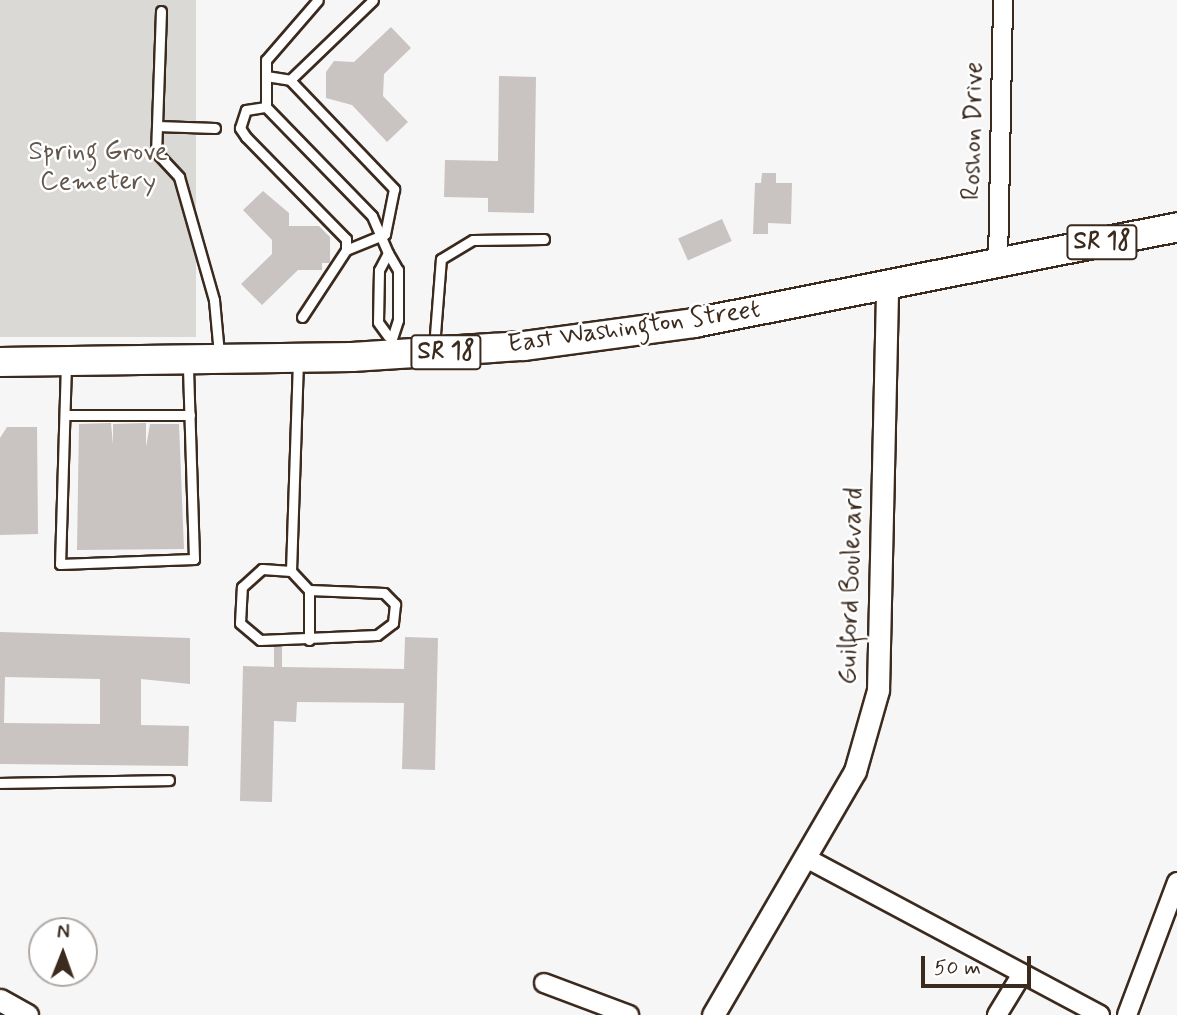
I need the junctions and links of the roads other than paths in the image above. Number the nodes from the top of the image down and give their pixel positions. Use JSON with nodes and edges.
{"nodes":[{"id":1,"x":318,"y":0,"type":"edge"},
{"id":2,"x":373,"y":0,"type":"edge"},
{"id":3,"x":1003,"y":0,"type":"edge"},
{"id":4,"x":161,"y":11,"type":"dead end"},
{"id":5,"x":266,"y":76,"type":"junction"},
{"id":6,"x":290,"y":80,"type":"junction"},
{"id":7,"x":266,"y":107,"type":"junction"},
{"id":8,"x":157,"y":126,"type":"junction"},
{"id":9,"x":215,"y":128,"type":"dead end"},
{"id":10,"x":1177,"y":227,"type":"edge"},
{"id":11,"x":385,"y":234,"type":"junction"},
{"id":12,"x":544,"y":239,"type":"dead end"},
{"id":13,"x":346,"y":250,"type":"junction"},
{"id":14,"x":388,"y":253,"type":"junction"},
{"id":15,"x":998,"y":263,"type":"junction"},
{"id":16,"x":887,"y":285,"type":"junction"},
{"id":17,"x":302,"y":317,"type":"dead end"},
{"id":18,"x":388,"y":346,"type":"junction"},
{"id":19,"x":434,"y":352,"type":"junction"},
{"id":20,"x":298,"y":358,"type":"junction"},
{"id":21,"x":219,"y":359,"type":"junction"},
{"id":22,"x":188,"y":360,"type":"junction"},
{"id":23,"x":66,"y":361,"type":"junction"},
{"id":24,"x":0,"y":362,"type":"edge"},
{"id":25,"x":65,"y":415,"type":"junction"},
{"id":26,"x":190,"y":415,"type":"junction"},
{"id":27,"x":291,"y":571,"type":"junction"},
{"id":28,"x":309,"y":590,"type":"junction"},
{"id":29,"x":309,"y":639,"type":"junction"},
{"id":30,"x":169,"y":780,"type":"dead end"},
{"id":31,"x":0,"y":783,"type":"edge"},
{"id":32,"x":808,"y":859,"type":"junction"},
{"id":33,"x":1177,"y":883,"type":"edge"},
{"id":34,"x":1022,"y":974,"type":"junction"},
{"id":35,"x":544,"y":983,"type":"dead end"},
{"id":36,"x":0,"y":1000,"type":"edge"},
{"id":37,"x":21,"y":1014,"type":"edge"},
{"id":38,"x":629,"y":1015,"type":"edge"},
{"id":39,"x":713,"y":1015,"type":"edge"},
{"id":40,"x":997,"y":1015,"type":"edge"},
{"id":41,"x":1100,"y":1015,"type":"edge"},
{"id":42,"x":1127,"y":1015,"type":"edge"}],
"edges":[{"from":1,"to":5,"type":"lane"},
{"from":2,"to":6,"type":"lane"},
{"from":3,"to":15,"type":"street","name":"Roshon Drive"},
{"from":4,"to":8,"type":"lane"},
{"from":5,"to":6,"type":"lane"},
{"from":5,"to":7,"type":"lane"},
{"from":6,"to":11,"type":"lane"},
{"from":7,"to":11,"type":"lane"},
{"from":7,"to":13,"type":"lane"},
{"from":8,"to":9,"type":"lane"},
{"from":8,"to":21,"type":"lane"},
{"from":10,"to":15,"type":"highway","name":"East Washington Street","number":"SR 18"},
{"from":11,"to":13,"type":"lane"},
{"from":11,"to":14,"type":"lane"},
{"from":12,"to":19,"type":"lane"},
{"from":13,"to":17,"type":"lane"},
{"from":14,"to":18,"type":"lane"},
{"from":14,"to":18,"type":"lane"},
{"from":15,"to":16,"type":"highway","name":"East Washington Street","number":"SR 18"},
{"from":16,"to":19,"type":"highway","name":"East Washington Street","number":"SR 18"},
{"from":16,"to":32,"type":"street","name":"Guilford Boulevard"},
{"from":18,"to":19,"type":"highway","name":"East Washington Street","number":"SR 18"},
{"from":18,"to":20,"type":"highway","name":"East Washington Street","number":"SR 18"},
{"from":20,"to":21,"type":"highway","name":"East Washington Street","number":"SR 18"},
{"from":20,"to":27,"type":"lane"},
{"from":21,"to":22,"type":"highway","name":"East Washington Street","number":"SR 18"},
{"from":22,"to":23,"type":"highway","name":"East Washington Street","number":"SR 18"},
{"from":22,"to":26,"type":"lane"},
{"from":23,"to":24,"type":"highway","name":"East Washington Street","number":"SR 18"},
{"from":23,"to":25,"type":"lane"},
{"from":25,"to":26,"type":"lane"},
{"from":25,"to":26,"type":"lane"},
{"from":27,"to":28,"type":"lane"},
{"from":27,"to":29,"type":"lane"},
{"from":28,"to":29,"type":"lane"},
{"from":28,"to":29,"type":"lane"},
{"from":30,"to":31,"type":"lane"},
{"from":32,"to":34,"type":"street"},
{"from":32,"to":39,"type":"street","name":"Guilford Boulevard"},
{"from":33,"to":42,"type":"street"},
{"from":34,"to":40,"type":"street"},
{"from":34,"to":41,"type":"street"},
{"from":35,"to":38,"type":"street"},
{"from":36,"to":37,"type":"street"}]}
